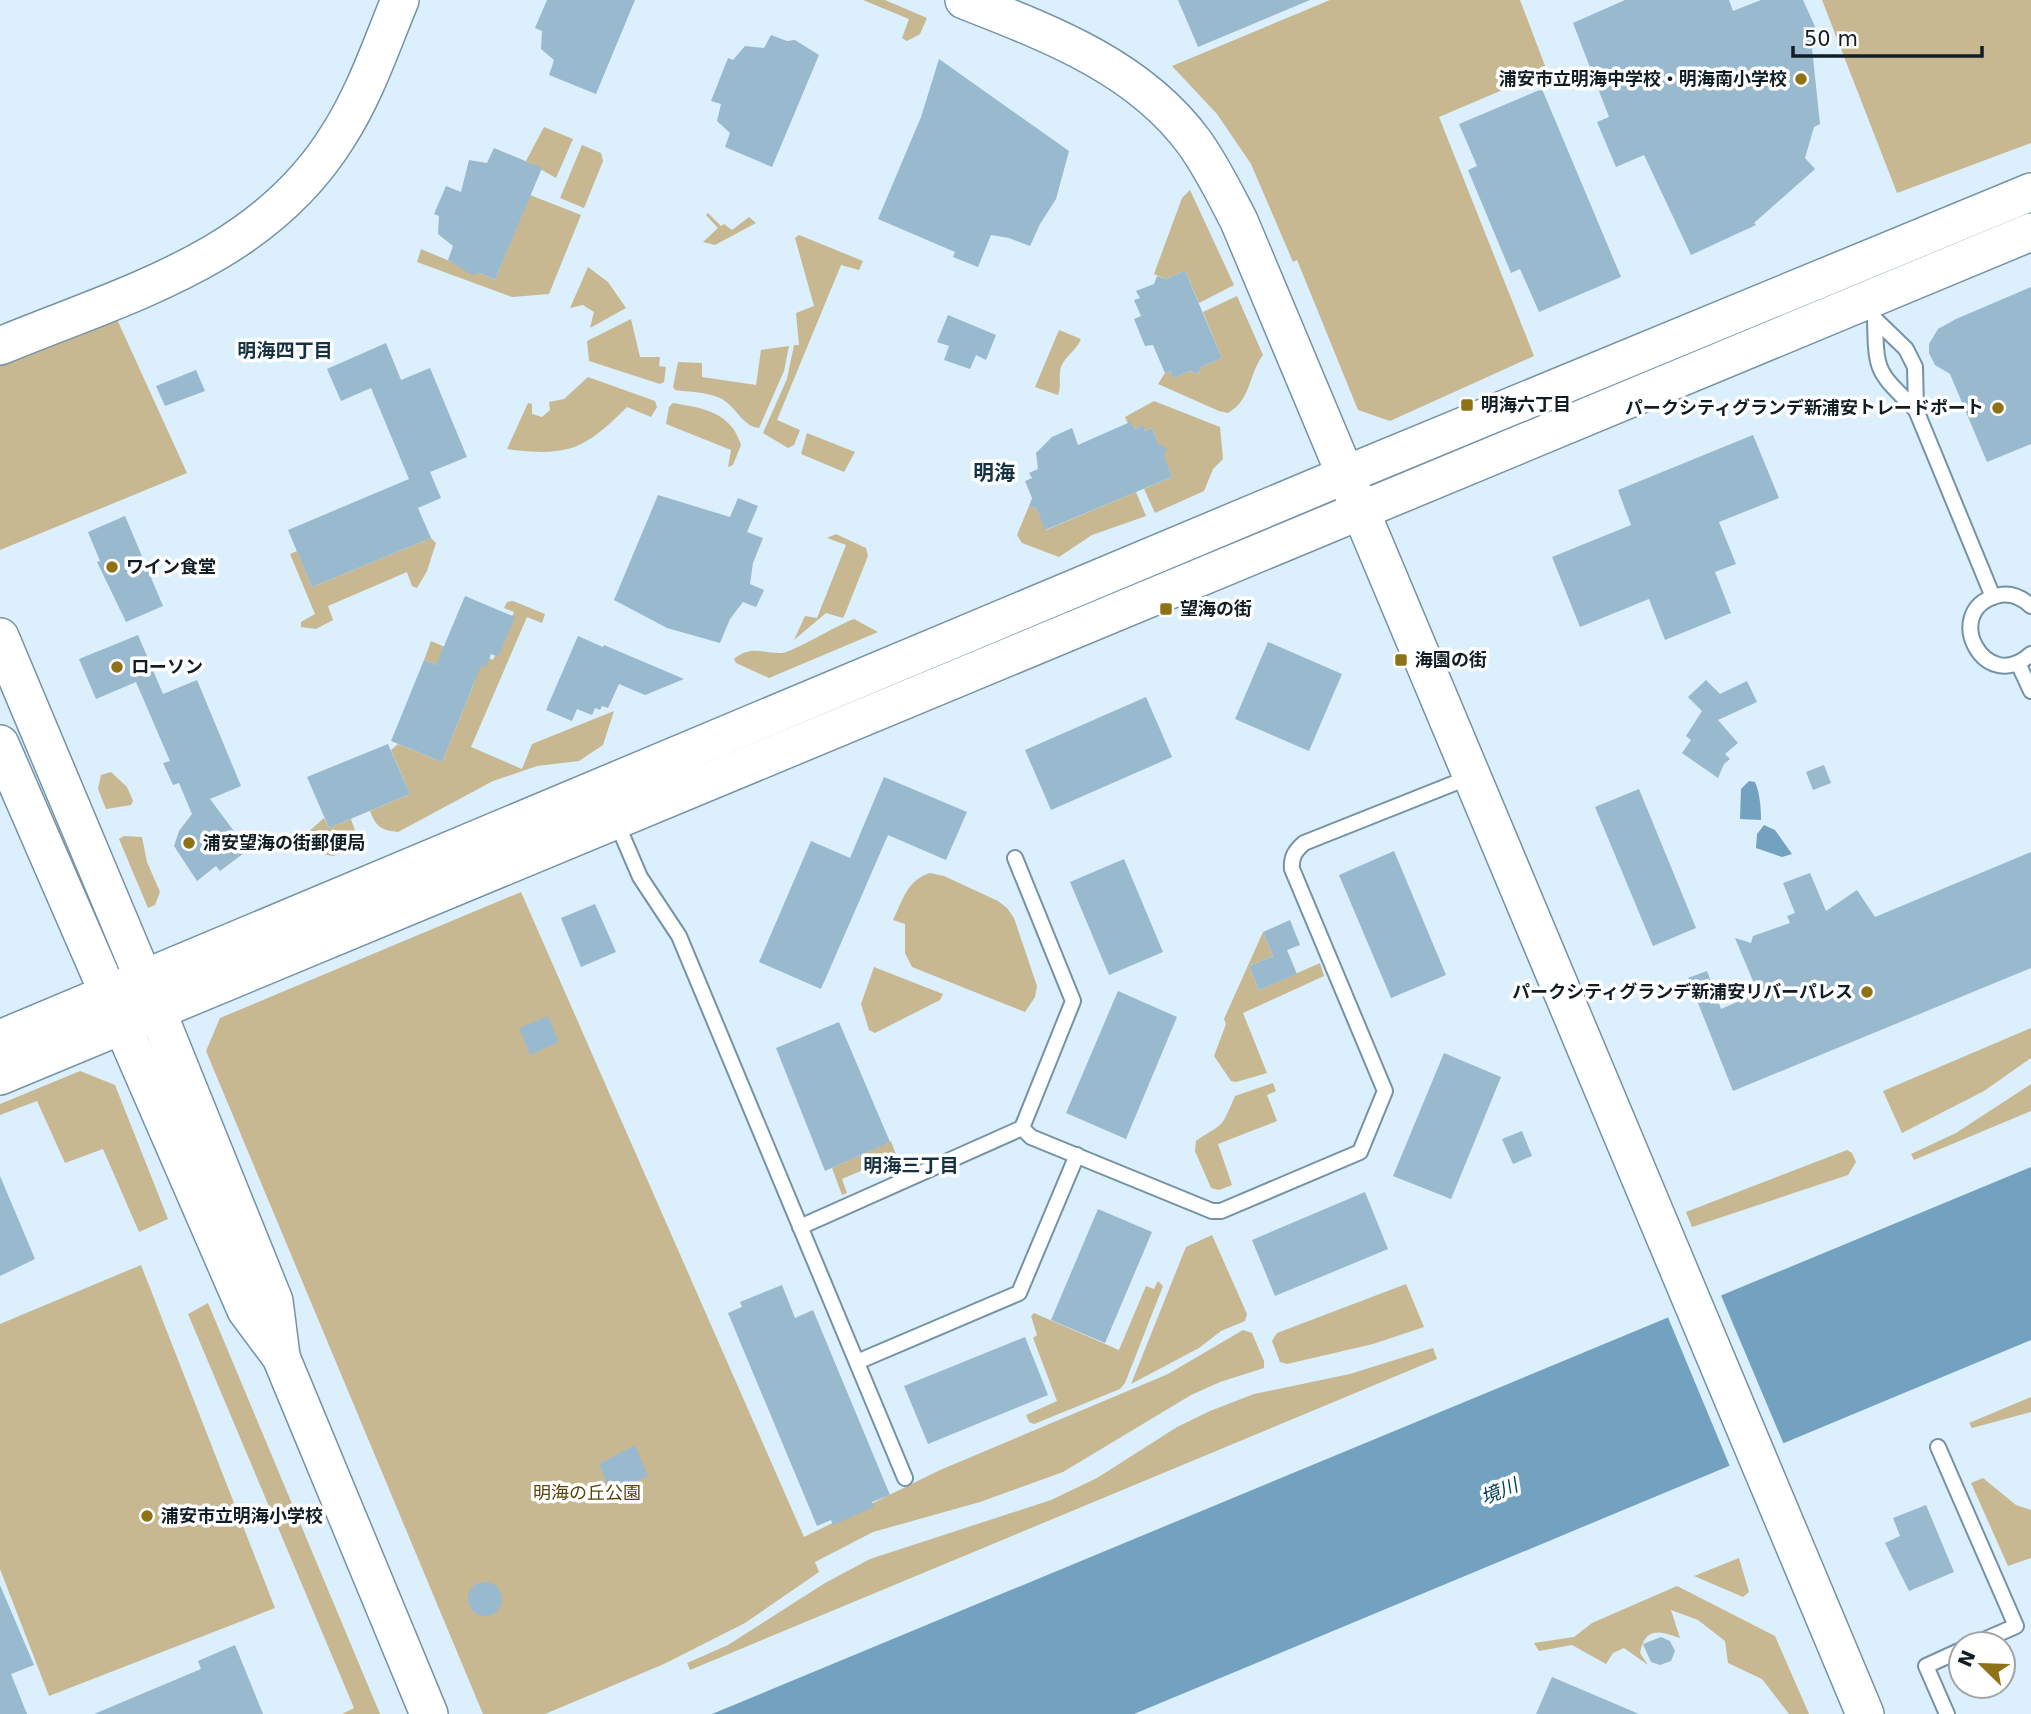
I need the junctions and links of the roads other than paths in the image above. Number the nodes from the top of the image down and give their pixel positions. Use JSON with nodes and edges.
{"nodes":[{"id":1,"x":400,"y":0,"type":"edge"},
{"id":2,"x":964,"y":0,"type":"edge"},
{"id":3,"x":2031,"y":192,"type":"edge"},
{"id":4,"x":2031,"y":232,"type":"edge"},
{"id":5,"x":1871,"y":309,"type":"junction"},
{"id":6,"x":0,"y":346,"type":"edge"},
{"id":7,"x":1916,"y":410,"type":"junction"},
{"id":8,"x":1345,"y":475,"type":"junction"},
{"id":9,"x":1360,"y":511,"type":"junction"},
{"id":10,"x":1993,"y":597,"type":"junction"},
{"id":11,"x":2031,"y":606,"type":"edge"},
{"id":12,"x":0,"y":637,"type":"edge"},
{"id":13,"x":2031,"y":654,"type":"edge"},
{"id":14,"x":2018,"y":663,"type":"junction"},
{"id":15,"x":2031,"y":691,"type":"edge"},
{"id":16,"x":0,"y":744,"type":"edge"},
{"id":17,"x":1471,"y":777,"type":"junction"},
{"id":18,"x":615,"y":819,"type":"junction"},
{"id":19,"x":1015,"y":858,"type":"dead end"},
{"id":20,"x":150,"y":996,"type":"junction"},
{"id":21,"x":115,"y":1010,"type":"junction"},
{"id":22,"x":0,"y":1039,"type":"edge"},
{"id":23,"x":0,"y":1076,"type":"edge"},
{"id":24,"x":1022,"y":1128,"type":"junction"},
{"id":25,"x":1077,"y":1155,"type":"junction"},
{"id":26,"x":800,"y":1227,"type":"junction"},
{"id":27,"x":281,"y":1357,"type":"junction"},
{"id":28,"x":857,"y":1362,"type":"junction"},
{"id":29,"x":1938,"y":1447,"type":"dead end"},
{"id":30,"x":905,"y":1479,"type":"dead end"},
{"id":31,"x":2007,"y":1630,"type":"edge"},
{"id":32,"x":1947,"y":1656,"type":"edge"},
{"id":33,"x":429,"y":1714,"type":"edge"},
{"id":34,"x":1865,"y":1714,"type":"edge"},
{"id":35,"x":1947,"y":1714,"type":"edge"}],
"edges":[{"from":1,"to":6,"type":"street"},
{"from":2,"to":8,"type":"street"},
{"from":3,"to":8,"type":"street"},
{"from":4,"to":5,"type":"street"},
{"from":5,"to":7,"type":"lane"},
{"from":5,"to":7,"type":"lane"},
{"from":5,"to":9,"type":"street"},
{"from":7,"to":10,"type":"lane"},
{"from":8,"to":9,"type":"street"},
{"from":8,"to":20,"type":"street"},
{"from":9,"to":17,"type":"street"},
{"from":9,"to":18,"type":"street"},
{"from":10,"to":11,"type":"lane"},
{"from":10,"to":14,"type":"lane"},
{"from":12,"to":20,"type":"street"},
{"from":13,"to":14,"type":"lane"},
{"from":14,"to":15,"type":"lane"},
{"from":16,"to":21,"type":"street"},
{"from":17,"to":25,"type":"lane"},
{"from":17,"to":34,"type":"street"},
{"from":18,"to":20,"type":"street"},
{"from":18,"to":26,"type":"lane"},
{"from":19,"to":24,"type":"lane"},
{"from":20,"to":21,"type":"street"},
{"from":20,"to":27,"type":"street"},
{"from":21,"to":22,"type":"street"},
{"from":21,"to":23,"type":"street"},
{"from":21,"to":27,"type":"street"},
{"from":24,"to":25,"type":"lane"},
{"from":24,"to":26,"type":"lane"},
{"from":25,"to":28,"type":"lane"},
{"from":26,"to":28,"type":"lane"},
{"from":27,"to":33,"type":"street"},
{"from":28,"to":30,"type":"lane"},
{"from":29,"to":31,"type":"lane"},
{"from":32,"to":35,"type":"lane"}]}
